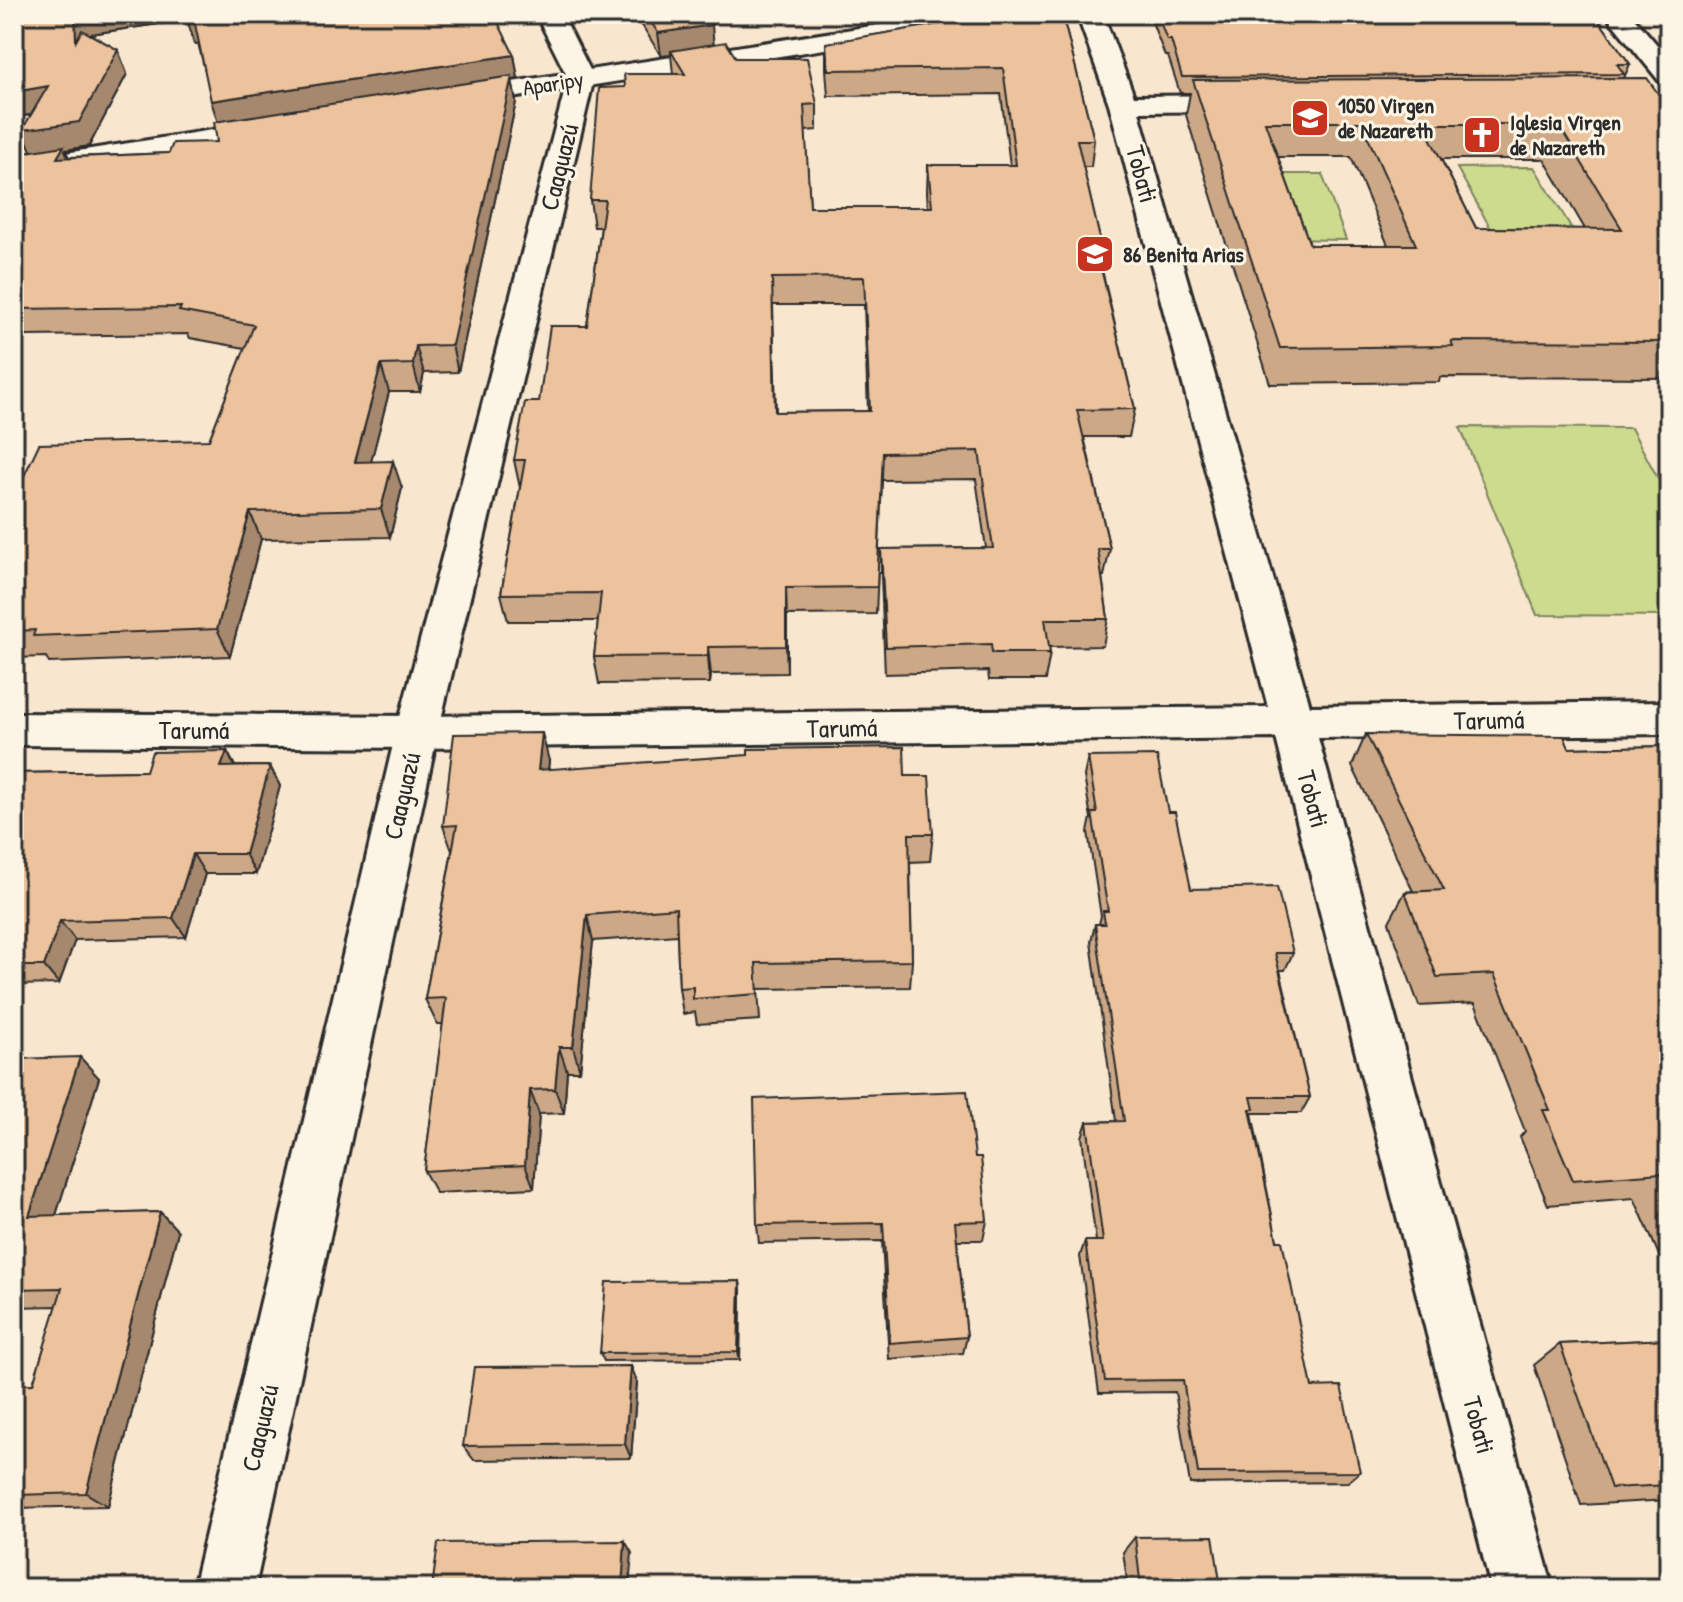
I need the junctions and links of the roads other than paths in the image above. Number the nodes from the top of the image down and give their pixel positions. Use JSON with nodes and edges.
{"nodes":[{"id":1,"x":549,"y":14,"type":"edge"},
{"id":2,"x":997,"y":14,"type":"edge"},
{"id":3,"x":1090,"y":14,"type":"edge"},
{"id":4,"x":1618,"y":14,"type":"edge"},
{"id":5,"x":1669,"y":76,"type":"edge"},
{"id":6,"x":581,"y":78,"type":"junction"},
{"id":7,"x":1279,"y":103,"type":"edge"},
{"id":8,"x":423,"y":104,"type":"edge"},
{"id":9,"x":1123,"y":104,"type":"junction"},
{"id":10,"x":297,"y":124,"type":"edge"},
{"id":11,"x":14,"y":170,"type":"edge"},
{"id":12,"x":1669,"y":718,"type":"edge"},
{"id":13,"x":1293,"y":722,"type":"junction"},
{"id":14,"x":14,"y":729,"type":"edge"},
{"id":15,"x":417,"y":732,"type":"junction"},
{"id":16,"x":224,"y":1588,"type":"edge"},
{"id":17,"x":1522,"y":1588,"type":"edge"}],
"edges":[{"from":1,"to":6,"type":"street"},
{"from":2,"to":6,"type":"street","name":"Aparipy"},
{"from":3,"to":9,"type":"street","name":"Tobati"},
{"from":4,"to":5,"type":"street"},
{"from":6,"to":8,"type":"street","name":"Aparipy"},
{"from":6,"to":15,"type":"street","name":"Caaguazú"},
{"from":7,"to":9,"type":"street"},
{"from":9,"to":13,"type":"street","name":"Tobati"},
{"from":10,"to":11,"type":"street"},
{"from":12,"to":13,"type":"street","name":"Tarumá"},
{"from":13,"to":15,"type":"street","name":"Tarumá"},
{"from":13,"to":17,"type":"street","name":"Tobati"},
{"from":14,"to":15,"type":"street","name":"Tarumá"},
{"from":15,"to":16,"type":"street","name":"Caaguazú"}]}
